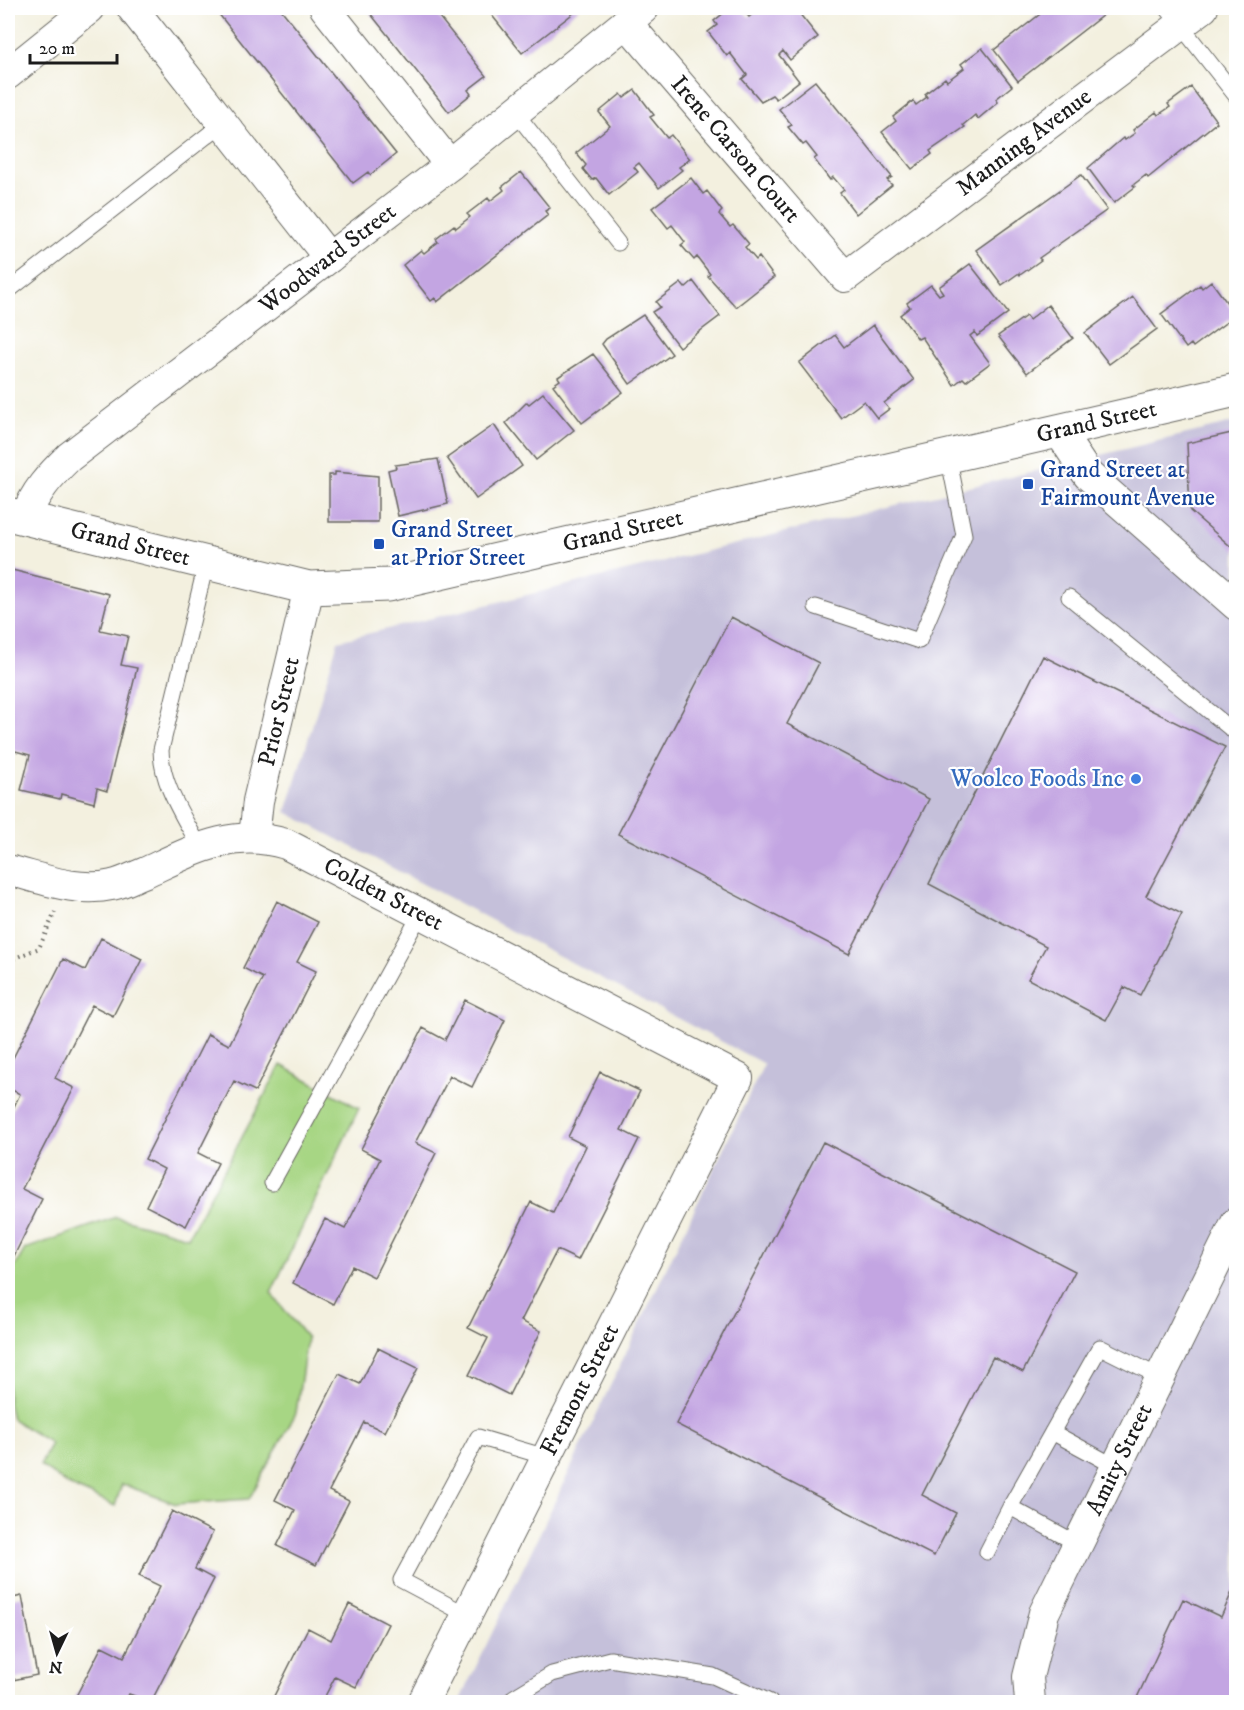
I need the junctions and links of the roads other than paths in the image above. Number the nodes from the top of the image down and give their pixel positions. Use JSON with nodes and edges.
{"nodes":[{"id":1,"x":90,"y":8,"type":"edge"},
{"id":2,"x":132,"y":8,"type":"edge"},
{"id":3,"x":325,"y":8,"type":"edge"},
{"id":4,"x":1184,"y":13,"type":"edge"},
{"id":5,"x":635,"y":15,"type":"edge"},
{"id":6,"x":12,"y":62,"type":"edge"},
{"id":7,"x":1236,"y":96,"type":"edge"},
{"id":8,"x":515,"y":112,"type":"junction"},
{"id":9,"x":222,"y":124,"type":"junction"},
{"id":10,"x":450,"y":165,"type":"junction"},
{"id":11,"x":618,"y":243,"type":"dead end"},
{"id":12,"x":329,"y":258,"type":"junction"},
{"id":13,"x":845,"y":277,"type":"joint"},
{"id":14,"x":8,"y":291,"type":"edge"},
{"id":15,"x":1236,"y":390,"type":"edge"},
{"id":16,"x":1058,"y":430,"type":"junction"},
{"id":17,"x":948,"y":456,"type":"junction"},
{"id":18,"x":16,"y":516,"type":"edge"},
{"id":19,"x":206,"y":564,"type":"junction"},
{"id":20,"x":309,"y":588,"type":"junction"},
{"id":21,"x":1069,"y":597,"type":"dead end"},
{"id":22,"x":1236,"y":605,"type":"edge"},
{"id":23,"x":816,"y":607,"type":"dead end"},
{"id":24,"x":1236,"y":733,"type":"edge"},
{"id":25,"x":255,"y":837,"type":"junction"},
{"id":26,"x":200,"y":848,"type":"junction"},
{"id":27,"x":8,"y":870,"type":"edge"},
{"id":28,"x":421,"y":913,"type":"junction"},
{"id":29,"x":738,"y":1078,"type":"joint"},
{"id":30,"x":272,"y":1183,"type":"dead end"},
{"id":31,"x":1236,"y":1223,"type":"edge"},
{"id":32,"x":1160,"y":1377,"type":"junction"},
{"id":33,"x":1052,"y":1432,"type":"junction"},
{"id":34,"x":546,"y":1457,"type":"junction"},
{"id":35,"x":1116,"y":1467,"type":"junction"},
{"id":36,"x":1010,"y":1507,"type":"junction"},
{"id":37,"x":1078,"y":1544,"type":"junction"},
{"id":38,"x":987,"y":1552,"type":"dead end"},
{"id":39,"x":467,"y":1615,"type":"junction"},
{"id":40,"x":423,"y":1702,"type":"edge"},
{"id":41,"x":511,"y":1702,"type":"edge"},
{"id":42,"x":770,"y":1702,"type":"edge"},
{"id":43,"x":1030,"y":1702,"type":"edge"}],
"edges":[{"from":1,"to":6,"type":"street"},
{"from":2,"to":9,"type":"street"},
{"from":3,"to":10,"type":"street"},
{"from":4,"to":7,"type":"lane"},
{"from":4,"to":13,"type":"street","name":"Manning Avenue"},
{"from":5,"to":8,"type":"street","name":"Woodward Street"},
{"from":5,"to":13,"type":"street","name":"Irene Carson Court"},
{"from":8,"to":10,"type":"street","name":"Woodward Street"},
{"from":8,"to":11,"type":"lane"},
{"from":9,"to":12,"type":"street"},
{"from":9,"to":14,"type":"lane"},
{"from":10,"to":12,"type":"street","name":"Woodward Street"},
{"from":12,"to":18,"type":"street","name":"Woodward Street"},
{"from":15,"to":16,"type":"main road","name":"Grand Street"},
{"from":16,"to":17,"type":"main road","name":"Grand Street"},
{"from":16,"to":22,"type":"street"},
{"from":17,"to":20,"type":"main road","name":"Grand Street"},
{"from":17,"to":23,"type":"lane"},
{"from":18,"to":19,"type":"main road","name":"Grand Street"},
{"from":19,"to":20,"type":"main road","name":"Grand Street"},
{"from":19,"to":26,"type":"lane"},
{"from":20,"to":25,"type":"street","name":"Prior Street"},
{"from":21,"to":24,"type":"lane"},
{"from":25,"to":26,"type":"street","name":"Colden Street"},
{"from":25,"to":28,"type":"street","name":"Colden Street"},
{"from":26,"to":27,"type":"street","name":"Colden Street"},
{"from":28,"to":29,"type":"street","name":"Colden Street"},
{"from":28,"to":30,"type":"lane"},
{"from":29,"to":34,"type":"street","name":"Fremont Street"},
{"from":31,"to":32,"type":"street","name":"Amity Street"},
{"from":32,"to":33,"type":"lane"},
{"from":32,"to":35,"type":"street","name":"Amity Street"},
{"from":33,"to":35,"type":"lane"},
{"from":33,"to":36,"type":"lane"},
{"from":34,"to":39,"type":"street","name":"Fremont Street"},
{"from":34,"to":39,"type":"lane"},
{"from":35,"to":37,"type":"street","name":"Amity Street"},
{"from":36,"to":37,"type":"lane"},
{"from":36,"to":38,"type":"lane"},
{"from":37,"to":43,"type":"street","name":"Amity Street"},
{"from":39,"to":40,"type":"street","name":"Fremont Street"},
{"from":41,"to":42,"type":"lane"}]}
